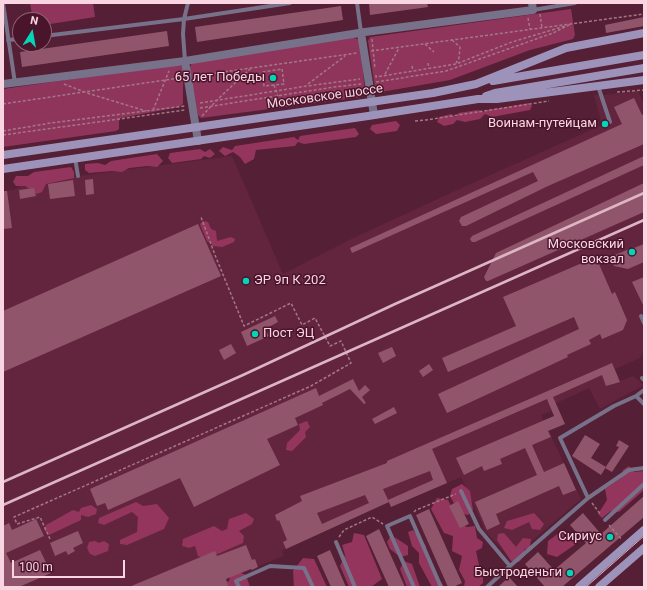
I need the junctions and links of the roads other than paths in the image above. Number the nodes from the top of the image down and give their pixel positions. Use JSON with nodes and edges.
{"nodes":[{"id":1,"x":4,"y":3,"type":"edge"},
{"id":2,"x":188,"y":3,"type":"edge"},
{"id":3,"x":290,"y":3,"type":"edge"},
{"id":4,"x":357,"y":3,"type":"edge"},
{"id":5,"x":576,"y":3,"type":"edge"},
{"id":6,"x":533,"y":7,"type":"edge"},
{"id":7,"x":184,"y":19,"type":"junction"},
{"id":8,"x":361,"y":33,"type":"junction"},
{"id":9,"x":644,"y":33,"type":"edge"},
{"id":10,"x":52,"y":35,"type":"edge"},
{"id":11,"x":8,"y":40,"type":"junction"},
{"id":12,"x":12,"y":40,"type":"edge"},
{"id":13,"x":644,"y":55,"type":"edge"},
{"id":14,"x":185,"y":61,"type":"junction"},
{"id":15,"x":644,"y":68,"type":"edge"},
{"id":16,"x":644,"y":80,"type":"edge"},
{"id":17,"x":15,"y":83,"type":"junction"},
{"id":18,"x":3,"y":84,"type":"edge"},
{"id":19,"x":476,"y":84,"type":"junction"},
{"id":20,"x":598,"y":86,"type":"junction"},
{"id":21,"x":478,"y":99,"type":"junction"},
{"id":22,"x":372,"y":102,"type":"junction"},
{"id":23,"x":374,"y":115,"type":"junction"},
{"id":24,"x":610,"y":122,"type":"dead end"},
{"id":25,"x":196,"y":128,"type":"junction"},
{"id":26,"x":198,"y":141,"type":"junction"},
{"id":27,"x":3,"y":155,"type":"edge"},
{"id":28,"x":75,"y":158,"type":"junction"},
{"id":29,"x":3,"y":169,"type":"edge"},
{"id":30,"x":78,"y":176,"type":"dead end"},
{"id":31,"x":641,"y":316,"type":"dead end"},
{"id":32,"x":644,"y":323,"type":"edge"},
{"id":33,"x":644,"y":390,"type":"edge"},
{"id":34,"x":636,"y":396,"type":"junction"},
{"id":35,"x":644,"y":404,"type":"edge"},
{"id":36,"x":644,"y":468,"type":"edge"},
{"id":37,"x":644,"y":484,"type":"edge"},
{"id":38,"x":461,"y":492,"type":"road end"},
{"id":39,"x":588,"y":498,"type":"junction"},
{"id":40,"x":605,"y":520,"type":"dead end"},
{"id":41,"x":644,"y":530,"type":"edge"},
{"id":42,"x":336,"y":542,"type":"road end"},
{"id":43,"x":644,"y":548,"type":"edge"},
{"id":44,"x":510,"y":566,"type":"junction"},
{"id":45,"x":239,"y":587,"type":"edge"},
{"id":46,"x":313,"y":587,"type":"edge"},
{"id":47,"x":355,"y":587,"type":"edge"},
{"id":48,"x":414,"y":587,"type":"edge"},
{"id":49,"x":441,"y":587,"type":"edge"},
{"id":50,"x":487,"y":587,"type":"edge"},
{"id":51,"x":579,"y":587,"type":"edge"},
{"id":52,"x":599,"y":587,"type":"edge"}],
"edges":[{"from":1,"to":11,"type":"lane"},
{"from":2,"to":7,"type":"lane"},
{"from":3,"to":7,"type":"lane"},
{"from":4,"to":8,"type":"lane"},
{"from":5,"to":6,"type":"lane"},
{"from":6,"to":8,"type":"street"},
{"from":7,"to":10,"type":"lane"},
{"from":7,"to":14,"type":"lane"},
{"from":8,"to":14,"type":"street"},
{"from":8,"to":22,"type":"street"},
{"from":9,"to":19,"type":"main road","name":"Московское шоссе"},
{"from":11,"to":12,"type":"lane"},
{"from":11,"to":17,"type":"lane"},
{"from":13,"to":19,"type":"main road"},
{"from":14,"to":17,"type":"street"},
{"from":14,"to":25,"type":"street"},
{"from":15,"to":21,"type":"main road"},
{"from":16,"to":20,"type":"main road","name":"Московское шоссе"},
{"from":17,"to":18,"type":"street"},
{"from":19,"to":22,"type":"main road","name":"Московское шоссе"},
{"from":20,"to":21,"type":"main road","name":"Московское шоссе"},
{"from":20,"to":24,"type":"lane"},
{"from":21,"to":23,"type":"main road","name":"Московское шоссе"},
{"from":22,"to":23,"type":"street"},
{"from":22,"to":25,"type":"main road","name":"Московское шоссе"},
{"from":23,"to":26,"type":"main road","name":"Московское шоссе"},
{"from":25,"to":26,"type":"street"},
{"from":25,"to":27,"type":"main road","name":"Московское шоссе"},
{"from":26,"to":28,"type":"main road","name":"Московское шоссе"},
{"from":28,"to":29,"type":"main road","name":"Московское шоссе"},
{"from":28,"to":30,"type":"lane"},
{"from":31,"to":32,"type":"lane"},
{"from":33,"to":34,"type":"lane"},
{"from":34,"to":35,"type":"lane"},
{"from":34,"to":39,"type":"lane"},
{"from":36,"to":39,"type":"lane"},
{"from":37,"to":40,"type":"lane"},
{"from":38,"to":44,"type":"lane"},
{"from":39,"to":44,"type":"lane"},
{"from":41,"to":51,"type":"main road"},
{"from":42,"to":47,"type":"lane"},
{"from":43,"to":52,"type":"main road"},
{"from":44,"to":50,"type":"lane"},
{"from":45,"to":46,"type":"lane"},
{"from":48,"to":49,"type":"lane"}]}
